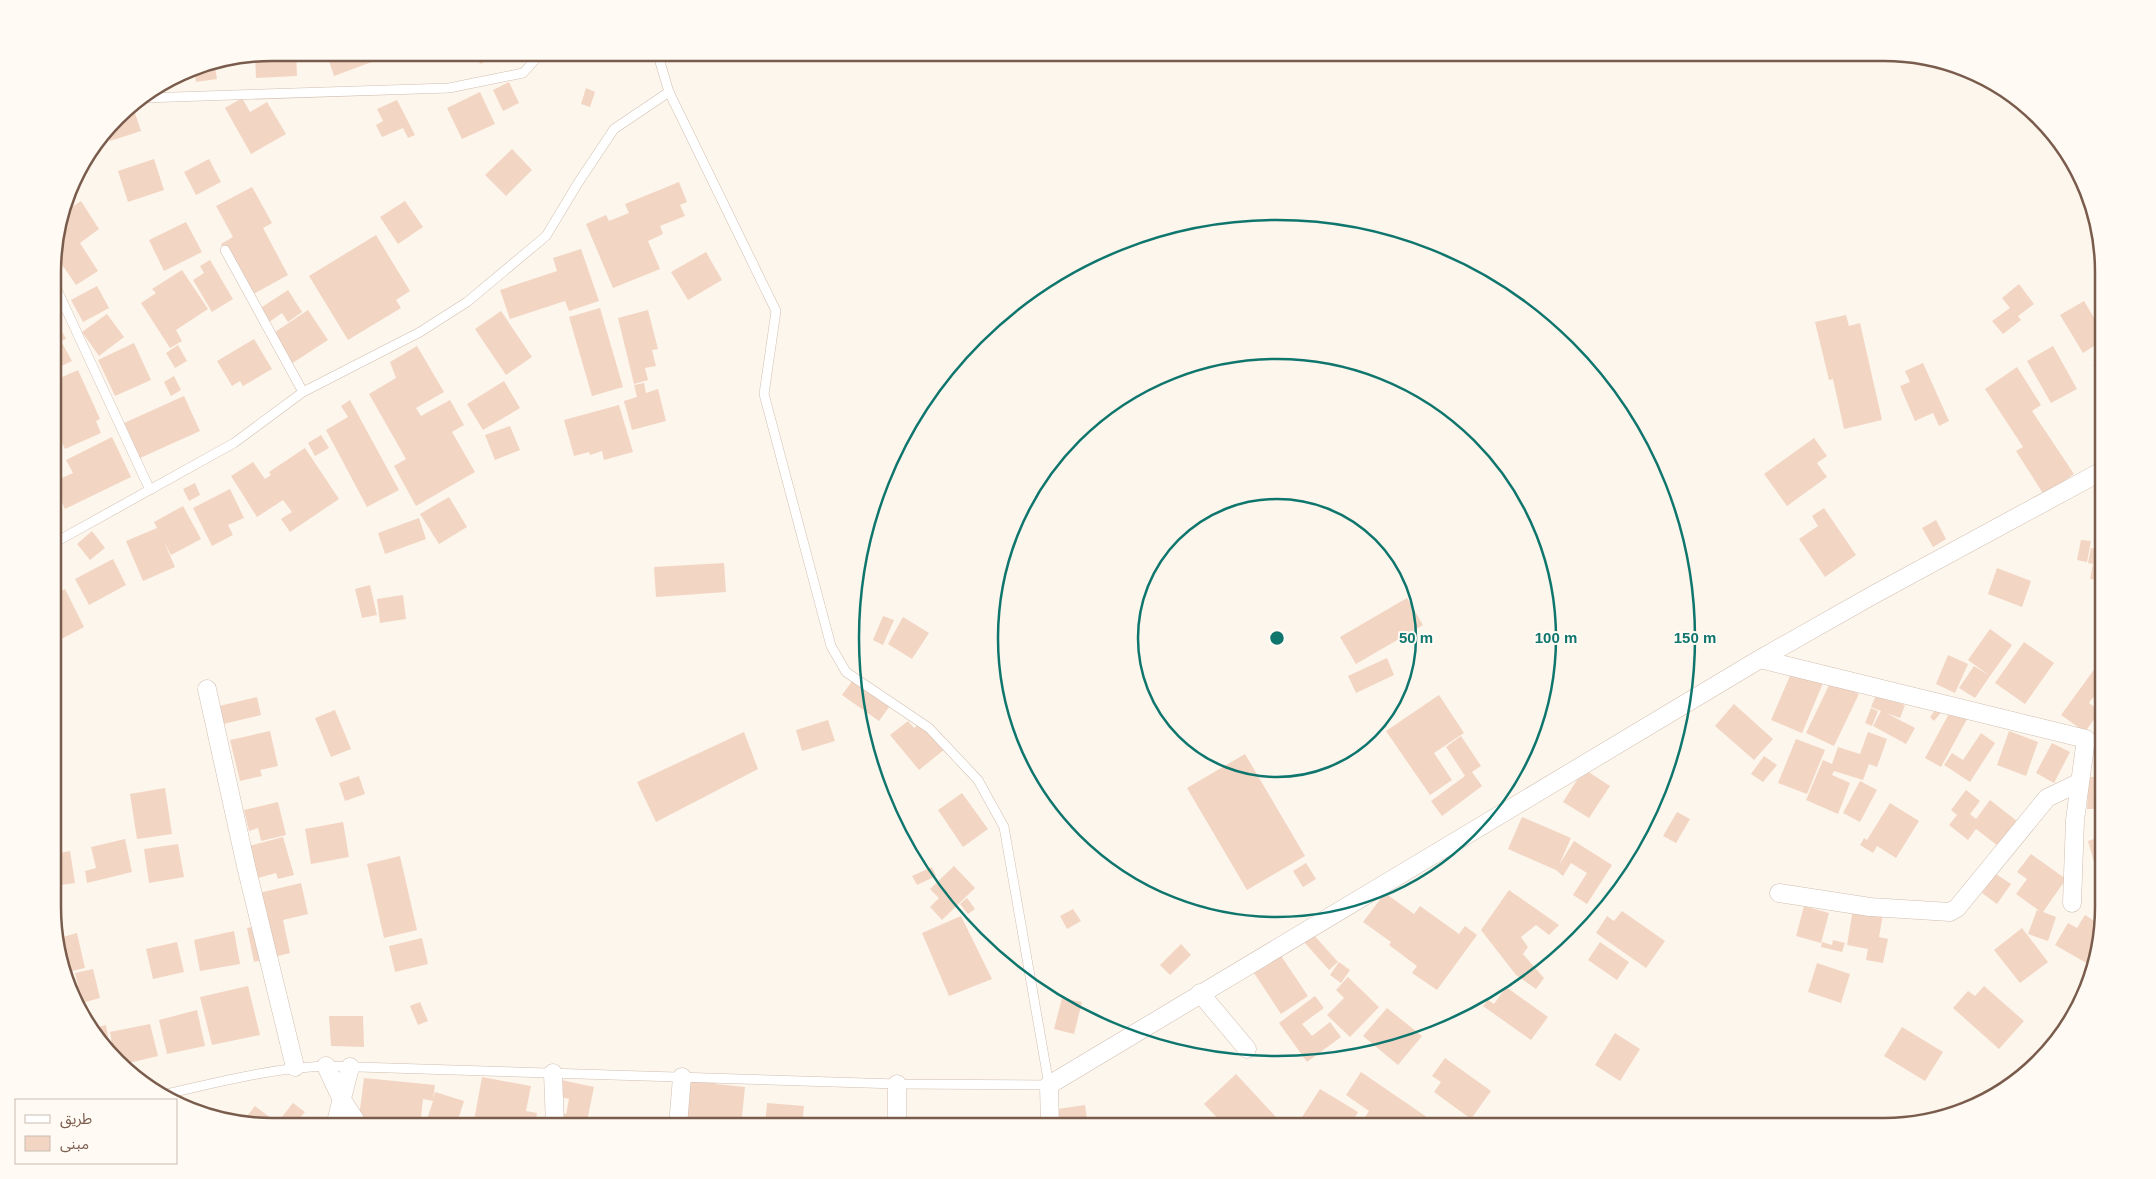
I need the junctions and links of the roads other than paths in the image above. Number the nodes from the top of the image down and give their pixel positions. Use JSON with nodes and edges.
{"nodes":[{"id":1,"x":534,"y":61,"type":"edge"},
{"id":2,"x":660,"y":61,"type":"edge"},
{"id":3,"x":669,"y":92,"type":"junction"},
{"id":4,"x":154,"y":98,"type":"edge"},
{"id":5,"x":225,"y":250,"type":"dead end"},
{"id":6,"x":61,"y":297,"type":"edge"},
{"id":7,"x":303,"y":392,"type":"junction"},
{"id":8,"x":2095,"y":475,"type":"edge"},
{"id":9,"x":150,"y":490,"type":"junction"},
{"id":10,"x":61,"y":539,"type":"edge"},
{"id":11,"x":1760,"y":659,"type":"junction"},
{"id":12,"x":207,"y":689,"type":"dead end"},
{"id":13,"x":2078,"y":783,"type":"junction"},
{"id":14,"x":1779,"y":893,"type":"dead end"},
{"id":15,"x":2072,"y":903,"type":"dead end"},
{"id":16,"x":1200,"y":993,"type":"junction"},
{"id":17,"x":1247,"y":1049,"type":"dead end"},
{"id":18,"x":326,"y":1066,"type":"junction"},
{"id":19,"x":296,"y":1067,"type":"junction"},
{"id":20,"x":350,"y":1067,"type":"junction"},
{"id":21,"x":553,"y":1073,"type":"junction"},
{"id":22,"x":682,"y":1077,"type":"junction"},
{"id":23,"x":897,"y":1084,"type":"junction"},
{"id":24,"x":1049,"y":1085,"type":"junction"},
{"id":25,"x":173,"y":1093,"type":"edge"},
{"id":26,"x":342,"y":1100,"type":"junction"},
{"id":27,"x":337,"y":1118,"type":"edge"},
{"id":28,"x":354,"y":1118,"type":"edge"},
{"id":29,"x":555,"y":1118,"type":"edge"},
{"id":30,"x":679,"y":1118,"type":"edge"},
{"id":31,"x":897,"y":1118,"type":"edge"},
{"id":32,"x":1050,"y":1118,"type":"edge"}],
"edges":[{"from":1,"to":4,"type":"lane"},
{"from":2,"to":3,"type":"lane"},
{"from":3,"to":7,"type":"lane"},
{"from":3,"to":24,"type":"lane"},
{"from":5,"to":7,"type":"lane"},
{"from":6,"to":9,"type":"lane"},
{"from":7,"to":9,"type":"lane"},
{"from":8,"to":11,"type":"street"},
{"from":9,"to":10,"type":"lane"},
{"from":11,"to":13,"type":"street"},
{"from":11,"to":16,"type":"street"},
{"from":12,"to":19,"type":"street"},
{"from":13,"to":14,"type":"street"},
{"from":13,"to":15,"type":"street"},
{"from":16,"to":17,"type":"street"},
{"from":16,"to":24,"type":"street"},
{"from":18,"to":19,"type":"lane"},
{"from":18,"to":20,"type":"lane"},
{"from":18,"to":26,"type":"street"},
{"from":19,"to":25,"type":"lane"},
{"from":20,"to":21,"type":"lane"},
{"from":20,"to":26,"type":"street"},
{"from":21,"to":22,"type":"lane"},
{"from":21,"to":29,"type":"street"},
{"from":22,"to":23,"type":"lane"},
{"from":22,"to":30,"type":"street"},
{"from":23,"to":24,"type":"lane"},
{"from":23,"to":31,"type":"street"},
{"from":24,"to":32,"type":"street"},
{"from":26,"to":27,"type":"street"},
{"from":26,"to":28,"type":"street"}]}
